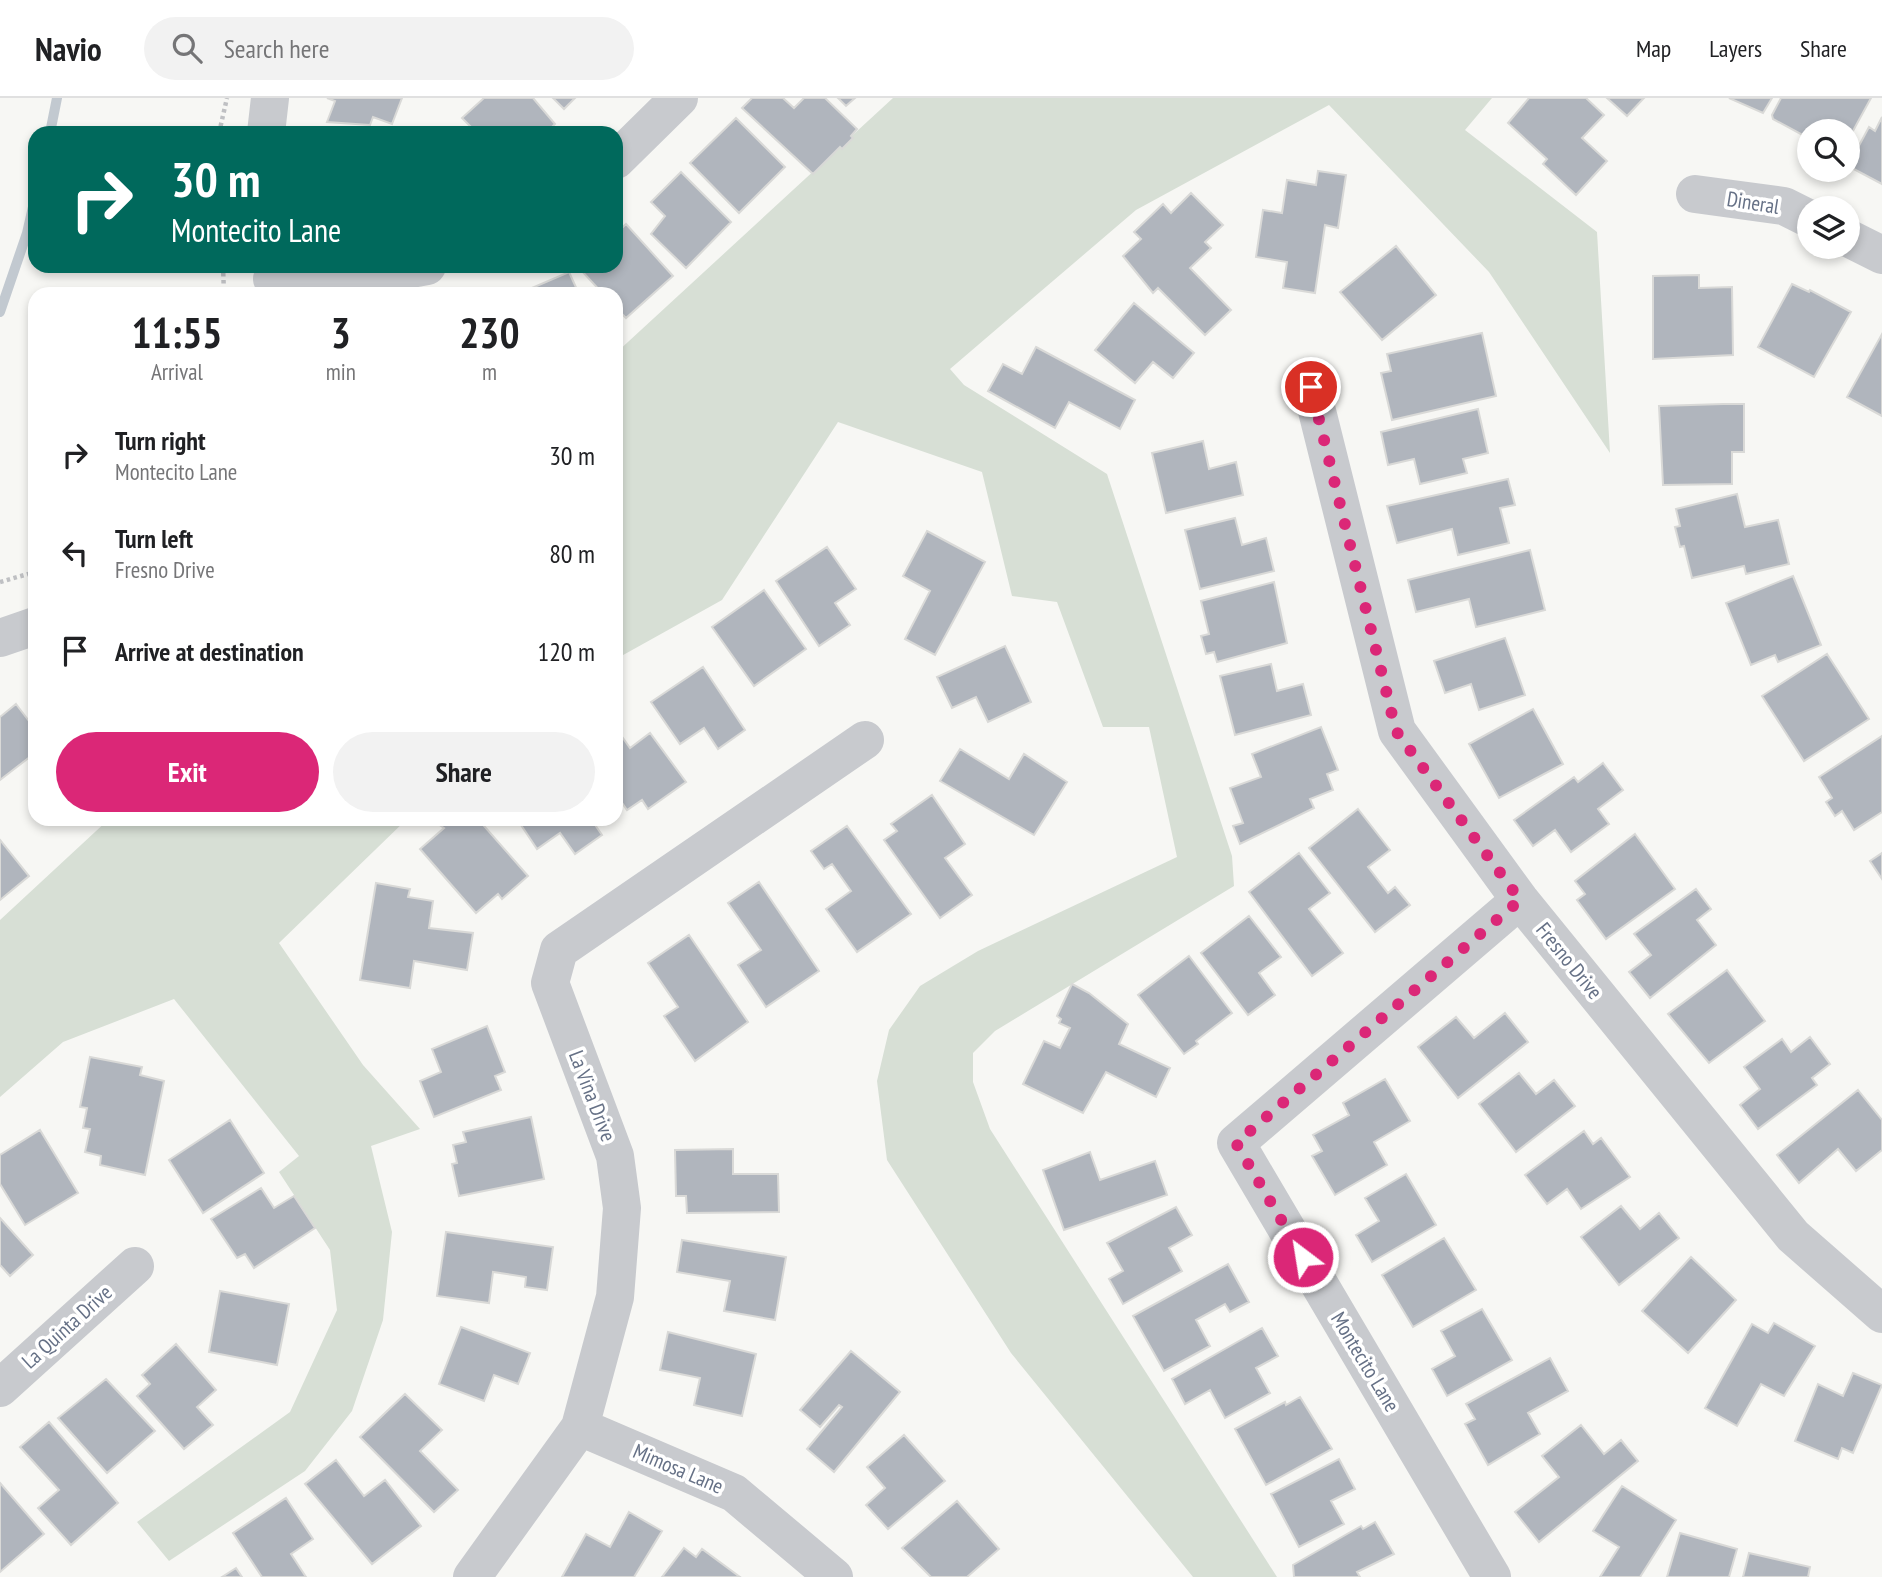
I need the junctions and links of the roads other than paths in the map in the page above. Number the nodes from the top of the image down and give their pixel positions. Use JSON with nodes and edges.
{"nodes":[{"id":1,"x":270,"y":98,"type":"edge"},
{"id":2,"x":679,"y":98,"type":"edge"},
{"id":3,"x":267,"y":126,"type":"edge"},
{"id":4,"x":623,"y":153,"type":"edge"},
{"id":5,"x":1695,"y":194,"type":"dead end"},
{"id":6,"x":1797,"y":212,"type":"edge"},
{"id":7,"x":1860,"y":244,"type":"edge"},
{"id":8,"x":1882,"y":255,"type":"edge"},
{"id":9,"x":372,"y":273,"type":"edge"},
{"id":10,"x":272,"y":280,"type":"edge"},
{"id":11,"x":1311,"y":387,"type":"dead end"},
{"id":12,"x":28,"y":628,"type":"edge"},
{"id":13,"x":0,"y":638,"type":"edge"},
{"id":14,"x":865,"y":740,"type":"dead end"},
{"id":15,"x":1520,"y":900,"type":"junction"},
{"id":16,"x":135,"y":1266,"type":"dead end"},
{"id":17,"x":1882,"y":1314,"type":"edge"},
{"id":18,"x":0,"y":1388,"type":"edge"},
{"id":19,"x":580,"y":1427,"type":"junction"},
{"id":20,"x":472,"y":1577,"type":"edge"},
{"id":21,"x":834,"y":1577,"type":"edge"},
{"id":22,"x":1492,"y":1577,"type":"edge"}],
"edges":[{"from":1,"to":3,"type":"street"},
{"from":2,"to":4,"type":"street"},
{"from":5,"to":6,"type":"street","name":"Dineral"},
{"from":7,"to":8,"type":"street"},
{"from":9,"to":10,"type":"street"},
{"from":11,"to":15,"type":"street","name":"Fresno Drive"},
{"from":12,"to":13,"type":"street"},
{"from":14,"to":19,"type":"street","name":"La Vina Drive"},
{"from":15,"to":17,"type":"street","name":"Fresno Drive"},
{"from":15,"to":22,"type":"street","name":"Montecito Lane"},
{"from":16,"to":18,"type":"street","name":"La Quinta Drive"},
{"from":19,"to":20,"type":"street","name":"La Vina Drive"},
{"from":19,"to":21,"type":"street","name":"Mimosa Lane"}]}
